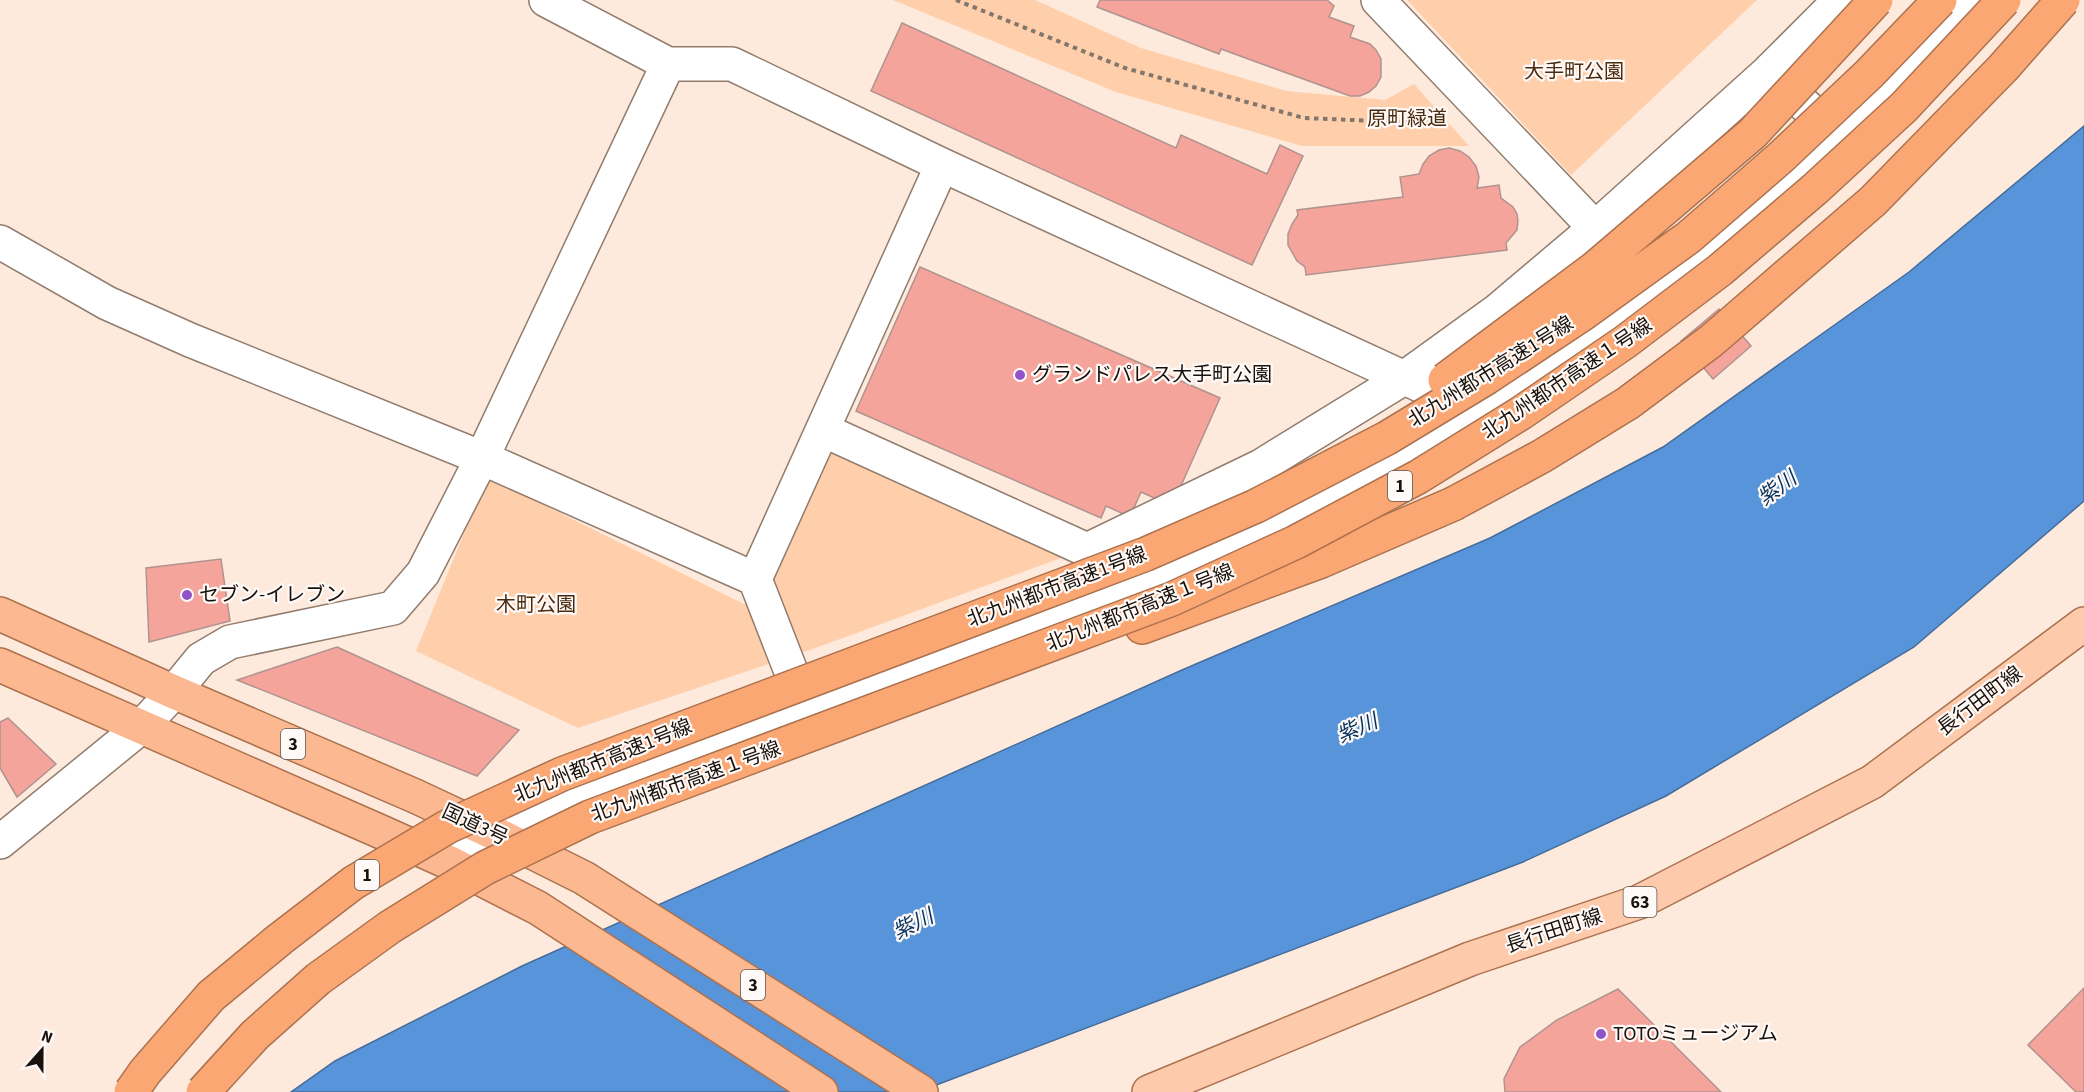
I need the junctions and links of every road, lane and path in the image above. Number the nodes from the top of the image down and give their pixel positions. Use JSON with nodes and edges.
{"nodes":[{"id":1,"x":546,"y":0,"type":"edge"},
{"id":2,"x":956,"y":0,"type":"edge"},
{"id":3,"x":1378,"y":0,"type":"edge"},
{"id":4,"x":1840,"y":0,"type":"edge"},
{"id":5,"x":1876,"y":0,"type":"edge"},
{"id":6,"x":1940,"y":0,"type":"edge"},
{"id":7,"x":1972,"y":0,"type":"edge"},
{"id":8,"x":2004,"y":0,"type":"edge"},
{"id":9,"x":2063,"y":0,"type":"edge"},
{"id":10,"x":668,"y":64,"type":"junction"},
{"id":11,"x":1768,"y":72,"type":"junction"},
{"id":12,"x":1448,"y":124,"type":"dead end"},
{"id":13,"x":1839,"y":136,"type":"junction"},
{"id":14,"x":942,"y":165,"type":"junction"},
{"id":15,"x":1595,"y":228,"type":"junction"},
{"id":16,"x":0,"y":242,"type":"edge"},
{"id":17,"x":1404,"y":378,"type":"junction"},
{"id":18,"x":1475,"y":410,"type":"junction"},
{"id":19,"x":823,"y":430,"type":"junction"},
{"id":20,"x":482,"y":458,"type":"junction"},
{"id":21,"x":1257,"y":506,"type":"junction"},
{"id":22,"x":1087,"y":550,"type":"junction"},
{"id":23,"x":755,"y":579,"type":"junction"},
{"id":24,"x":1112,"y":602,"type":"junction"},
{"id":25,"x":0,"y":614,"type":"edge"},
{"id":26,"x":2084,"y":624,"type":"edge"},
{"id":27,"x":1,"y":667,"type":"edge"},
{"id":28,"x":174,"y":692,"type":"junction"},
{"id":29,"x":807,"y":712,"type":"junction"},
{"id":30,"x":141,"y":728,"type":"junction"},
{"id":31,"x":681,"y":784,"type":"junction"},
{"id":32,"x":494,"y":833,"type":"junction"},
{"id":33,"x":0,"y":842,"type":"edge"},
{"id":34,"x":450,"y":863,"type":"junction"},
{"id":35,"x":131,"y":1092,"type":"edge"},
{"id":36,"x":204,"y":1092,"type":"edge"},
{"id":37,"x":821,"y":1092,"type":"edge"},
{"id":38,"x":921,"y":1092,"type":"edge"},
{"id":39,"x":1149,"y":1092,"type":"edge"}],
"edges":[{"from":1,"to":10,"type":"street"},
{"from":2,"to":12,"type":"path"},
{"from":3,"to":15,"type":"street"},
{"from":4,"to":11,"type":"street"},
{"from":5,"to":21,"type":"highway","bridge":true},
{"from":6,"to":21,"type":"highway","name":"北九州都市高速1号線","number":"1","bridge":true},
{"from":7,"to":13,"type":"street"},
{"from":8,"to":31,"type":"highway","name":"北九州都市高速１号線","number":"1","bridge":true},
{"from":9,"to":31,"type":"highway","bridge":true},
{"from":10,"to":14,"type":"street"},
{"from":10,"to":20,"type":"street"},
{"from":11,"to":13,"type":"street"},
{"from":11,"to":15,"type":"street"},
{"from":13,"to":18,"type":"street"},
{"from":14,"to":17,"type":"street"},
{"from":14,"to":19,"type":"street"},
{"from":15,"to":17,"type":"street"},
{"from":16,"to":20,"type":"street"},
{"from":17,"to":18,"type":"street"},
{"from":17,"to":22,"type":"street"},
{"from":18,"to":24,"type":"street"},
{"from":19,"to":22,"type":"street"},
{"from":19,"to":23,"type":"street"},
{"from":20,"to":23,"type":"street"},
{"from":20,"to":28,"type":"street"},
{"from":21,"to":35,"type":"highway","name":"北九州都市高速1号線","number":"1","bridge":true},
{"from":22,"to":24,"type":"street"},
{"from":23,"to":29,"type":"street"},
{"from":24,"to":29,"type":"street"},
{"from":25,"to":28,"type":"highway","name":"国道3号","number":"3"},
{"from":26,"to":39,"type":"main road","name":"長行田町線","number":"63"},
{"from":27,"to":30,"type":"highway","number":"3"},
{"from":28,"to":30,"type":"street"},
{"from":28,"to":32,"type":"highway","name":"国道3号","number":"3"},
{"from":29,"to":32,"type":"street"},
{"from":30,"to":33,"type":"street"},
{"from":30,"to":34,"type":"highway","number":"3"},
{"from":31,"to":36,"type":"highway","name":"北九州都市高速１号線","number":"1","bridge":true},
{"from":32,"to":34,"type":"street"},
{"from":32,"to":38,"type":"highway","name":"国道3号","number":"3"},
{"from":34,"to":37,"type":"highway","number":"3"}]}
